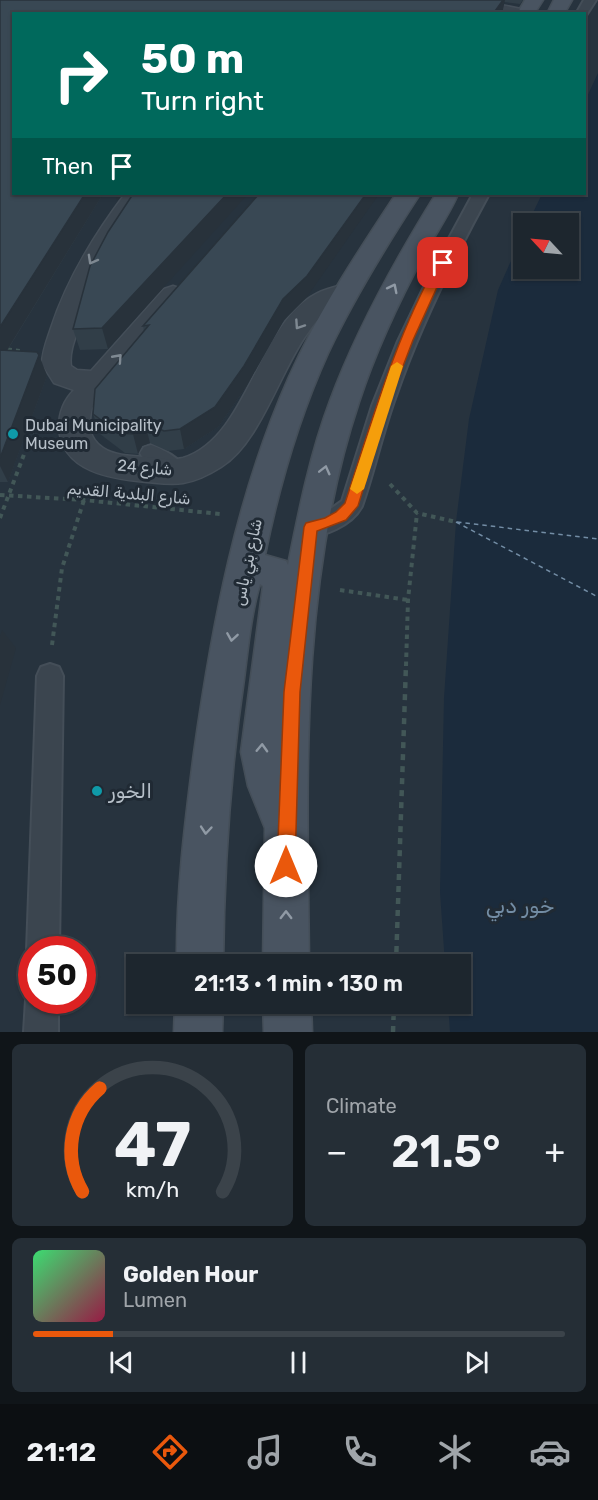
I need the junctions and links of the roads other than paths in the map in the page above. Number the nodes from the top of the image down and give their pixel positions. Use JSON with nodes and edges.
{"nodes":[{"id":1,"x":462,"y":2,"type":"edge"},
{"id":2,"x":433,"y":12,"type":"edge"},
{"id":3,"x":510,"y":12,"type":"edge"},
{"id":4,"x":135,"y":195,"type":"edge"},
{"id":5,"x":407,"y":195,"type":"edge"},
{"id":6,"x":446,"y":195,"type":"edge"},
{"id":7,"x":481,"y":195,"type":"edge"},
{"id":8,"x":192,"y":274,"type":"edge"},
{"id":9,"x":345,"y":292,"type":"junction"},
{"id":10,"x":302,"y":379,"type":"junction"},
{"id":11,"x":98,"y":381,"type":"junction"},
{"id":12,"x":345,"y":403,"type":"junction"},
{"id":13,"x":151,"y":453,"type":"dead end"},
{"id":14,"x":176,"y":471,"type":"junction"},
{"id":15,"x":311,"y":527,"type":"junction"},
{"id":16,"x":240,"y":580,"type":"junction"},
{"id":17,"x":50,"y":676,"type":"road end"},
{"id":18,"x":286,"y":822,"type":"junction"},
{"id":19,"x":43,"y":936,"type":"edge"},
{"id":20,"x":200,"y":954,"type":"edge"},
{"id":21,"x":286,"y":954,"type":"edge"},
{"id":22,"x":42,"y":1014,"type":"edge"},
{"id":23,"x":199,"y":1014,"type":"edge"},
{"id":24,"x":287,"y":1014,"type":"edge"},
{"id":25,"x":41,"y":1032,"type":"edge"},
{"id":26,"x":198,"y":1032,"type":"edge"},
{"id":27,"x":288,"y":1032,"type":"edge"}],
"edges":[{"from":1,"to":2,"type":"street"},
{"from":1,"to":3,"type":"street"},
{"from":4,"to":11,"type":"street","one_way":true},
{"from":5,"to":9,"type":"main road","name":"شارع بني ياس"},
{"from":12,"to":6,"type":"main road","one_way":true},
{"from":7,"to":15,"type":"lane"},
{"from":11,"to":8,"type":"street","name":"شارع 24","one_way":true},
{"from":9,"to":10,"type":"main road","name":"شارع بني ياس"},
{"from":9,"to":14,"type":"street","name":"شارع 24","one_way":true},
{"from":10,"to":12,"type":"main road"},
{"from":10,"to":16,"type":"main road","name":"شارع بني ياس"},
{"from":11,"to":14,"type":"street","name":"شارع 24"},
{"from":15,"to":12,"type":"main road","one_way":true},
{"from":13,"to":14,"type":"lane"},
{"from":15,"to":18,"type":"main road"},
{"from":18,"to":16,"type":"main road","one_way":true},
{"from":16,"to":20,"type":"main road","name":"شارع بني ياس","one_way":true},
{"from":17,"to":19,"type":"lane"},
{"from":21,"to":18,"type":"main road","one_way":true},
{"from":22,"to":25,"type":"lane"},
{"from":23,"to":26,"type":"main road"},
{"from":24,"to":27,"type":"main road"}]}
